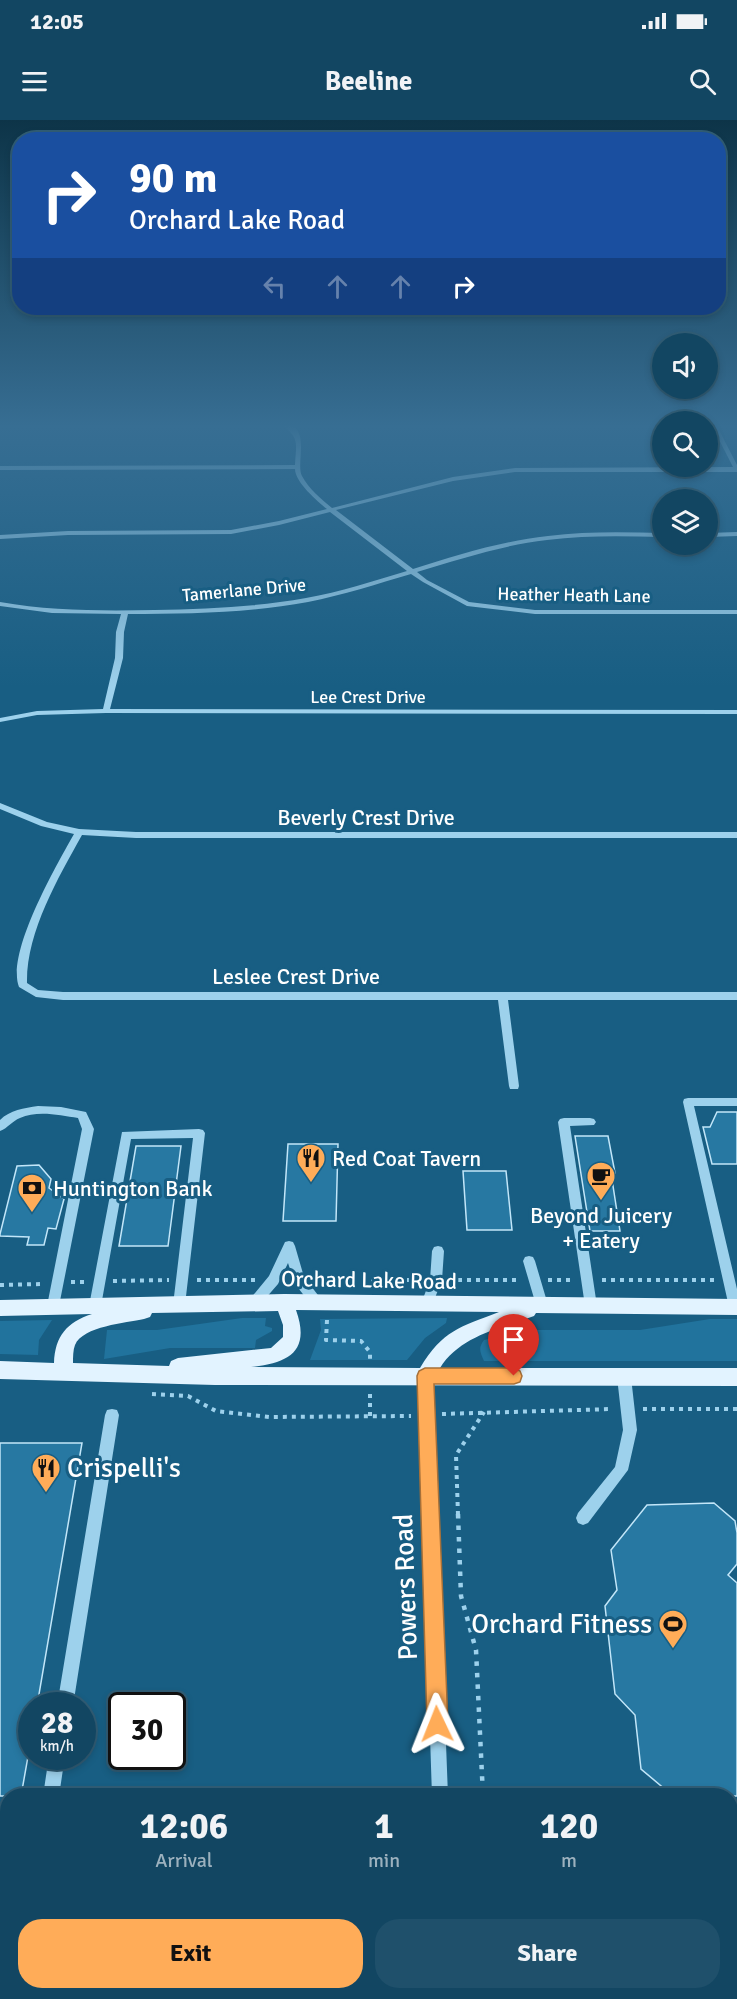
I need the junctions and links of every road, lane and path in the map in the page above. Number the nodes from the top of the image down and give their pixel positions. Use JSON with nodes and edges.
{"nodes":[{"id":1,"x":324,"y":512,"type":"edge"},
{"id":2,"x":333,"y":512,"type":"edge"},
{"id":3,"x":718,"y":534,"type":"edge"},
{"id":4,"x":737,"y":534,"type":"edge"},
{"id":5,"x":652,"y":535,"type":"edge"},
{"id":6,"x":0,"y":537,"type":"edge"},
{"id":7,"x":412,"y":572,"type":"junction"},
{"id":8,"x":0,"y":604,"type":"edge"},
{"id":9,"x":125,"y":612,"type":"junction"},
{"id":10,"x":737,"y":612,"type":"edge"},
{"id":11,"x":106,"y":711,"type":"junction"},
{"id":12,"x":737,"y":712,"type":"edge"},
{"id":13,"x":0,"y":720,"type":"edge"},
{"id":14,"x":0,"y":806,"type":"edge"},
{"id":15,"x":79,"y":832,"type":"junction"},
{"id":16,"x":737,"y":835,"type":"edge"},
{"id":17,"x":737,"y":996,"type":"edge"},
{"id":18,"x":503,"y":997,"type":"junction"},
{"id":19,"x":514,"y":1086,"type":"dead end"},
{"id":20,"x":737,"y":1102,"type":"edge"},
{"id":21,"x":590,"y":1122,"type":"dead end"},
{"id":22,"x":0,"y":1127,"type":"edge"},
{"id":23,"x":438,"y":1251,"type":"dead end"},
{"id":24,"x":529,"y":1261,"type":"dead end"},
{"id":25,"x":182,"y":1280,"type":"junction"},
{"id":26,"x":274,"y":1280,"type":"junction"},
{"id":27,"x":299,"y":1280,"type":"junction"},
{"id":28,"x":436,"y":1280,"type":"junction"},
{"id":29,"x":533,"y":1280,"type":"junction"},
{"id":30,"x":587,"y":1280,"type":"junction"},
{"id":31,"x":730,"y":1280,"type":"junction"},
{"id":32,"x":99,"y":1281,"type":"junction"},
{"id":33,"x":58,"y":1283,"type":"junction"},
{"id":34,"x":0,"y":1286,"type":"edge"},
{"id":35,"x":284,"y":1302,"type":"junction"},
{"id":36,"x":254,"y":1303,"type":"junction"},
{"id":37,"x":316,"y":1303,"type":"junction"},
{"id":38,"x":427,"y":1304,"type":"junction"},
{"id":39,"x":174,"y":1305,"type":"junction"},
{"id":40,"x":542,"y":1305,"type":"junction"},
{"id":41,"x":53,"y":1306,"type":"junction"},
{"id":42,"x":95,"y":1306,"type":"junction"},
{"id":43,"x":591,"y":1306,"type":"junction"},
{"id":44,"x":736,"y":1307,"type":"edge"},
{"id":45,"x":0,"y":1308,"type":"edge"},
{"id":46,"x":327,"y":1321,"type":"dead end"},
{"id":47,"x":370,"y":1362,"type":"dead end"},
{"id":48,"x":0,"y":1370,"type":"edge"},
{"id":49,"x":63,"y":1371,"type":"junction"},
{"id":50,"x":119,"y":1373,"type":"junction"},
{"id":51,"x":425,"y":1376,"type":"junction"},
{"id":52,"x":624,"y":1377,"type":"junction"},
{"id":53,"x":737,"y":1377,"type":"edge"},
{"id":54,"x":147,"y":1394,"type":"dead end"},
{"id":55,"x":370,"y":1407,"type":"dead end"},
{"id":56,"x":628,"y":1409,"type":"junction"},
{"id":57,"x":737,"y":1409,"type":"edge"},
{"id":58,"x":485,"y":1411,"type":"junction"},
{"id":59,"x":112,"y":1415,"type":"dead end"},
{"id":60,"x":427,"y":1415,"type":"junction"},
{"id":61,"x":370,"y":1416,"type":"junction"},
{"id":62,"x":583,"y":1518,"type":"dead end"},
{"id":63,"x":67,"y":1692,"type":"edge"},
{"id":64,"x":55,"y":1770,"type":"edge"},
{"id":65,"x":52,"y":1788,"type":"edge"},
{"id":66,"x":440,"y":1788,"type":"edge"},
{"id":67,"x":483,"y":1788,"type":"edge"}],
"edges":[{"from":1,"to":6,"type":"street"},
{"from":2,"to":7,"type":"street","name":"Heather Heath Lane"},
{"from":3,"to":4,"type":"street"},
{"from":5,"to":7,"type":"street","name":"Tamerlane Drive"},
{"from":7,"to":9,"type":"street","name":"Tamerlane Drive"},
{"from":7,"to":10,"type":"street","name":"Heather Heath Lane"},
{"from":8,"to":9,"type":"street","name":"Tamerlane Drive"},
{"from":9,"to":11,"type":"street"},
{"from":11,"to":12,"type":"street","name":"Lee Crest Drive"},
{"from":11,"to":13,"type":"street","name":"Lee Crest Drive"},
{"from":14,"to":15,"type":"street","name":"Beverly Crest Drive"},
{"from":15,"to":16,"type":"street","name":"Beverly Crest Drive"},
{"from":15,"to":18,"type":"street","name":"Leslee Crest Drive"},
{"from":17,"to":18,"type":"street","name":"Leslee Crest Drive"},
{"from":18,"to":19,"type":"street"},
{"from":20,"to":31,"type":"street"},
{"from":21,"to":30,"type":"street"},
{"from":22,"to":33,"type":"street"},
{"from":23,"to":28,"type":"street"},
{"from":24,"to":29,"type":"street"},
{"from":25,"to":26,"type":"path"},
{"from":25,"to":32,"type":"path"},
{"from":25,"to":32,"type":"street"},
{"from":25,"to":39,"type":"street"},
{"from":26,"to":27,"type":"street"},
{"from":26,"to":36,"type":"street"},
{"from":27,"to":28,"type":"path"},
{"from":27,"to":37,"type":"street"},
{"from":28,"to":29,"type":"path"},
{"from":28,"to":38,"type":"street"},
{"from":29,"to":30,"type":"path"},
{"from":29,"to":40,"type":"street"},
{"from":30,"to":31,"type":"path"},
{"from":30,"to":43,"type":"street"},
{"from":31,"to":44,"type":"street"},
{"from":32,"to":33,"type":"path"},
{"from":32,"to":42,"type":"street"},
{"from":33,"to":34,"type":"path"},
{"from":33,"to":41,"type":"street"},
{"from":35,"to":36,"type":"main road","name":"Orchard Lake Road"},
{"from":35,"to":37,"type":"main road","name":"Orchard Lake Road"},
{"from":35,"to":50,"type":"main road"},
{"from":36,"to":39,"type":"main road","name":"Orchard Lake Road"},
{"from":37,"to":38,"type":"main road","name":"Orchard Lake Road"},
{"from":38,"to":40,"type":"main road","name":"Orchard Lake Road"},
{"from":39,"to":42,"type":"main road","name":"Orchard Lake Road"},
{"from":39,"to":49,"type":"main road"},
{"from":40,"to":43,"type":"main road","name":"Orchard Lake Road"},
{"from":40,"to":51,"type":"main road"},
{"from":41,"to":42,"type":"main road","name":"Orchard Lake Road"},
{"from":41,"to":45,"type":"main road","name":"Orchard Lake Road"},
{"from":43,"to":44,"type":"main road","name":"Orchard Lake Road"},
{"from":46,"to":47,"type":"path"},
{"from":48,"to":49,"type":"main road"},
{"from":49,"to":50,"type":"main road"},
{"from":50,"to":51,"type":"main road"},
{"from":51,"to":52,"type":"main road"},
{"from":51,"to":60,"type":"street","name":"Powers Road"},
{"from":52,"to":53,"type":"main road"},
{"from":52,"to":56,"type":"street"},
{"from":54,"to":61,"type":"path"},
{"from":55,"to":61,"type":"path"},
{"from":56,"to":57,"type":"path"},
{"from":56,"to":58,"type":"path"},
{"from":56,"to":62,"type":"street"},
{"from":58,"to":60,"type":"path"},
{"from":58,"to":67,"type":"path"},
{"from":59,"to":63,"type":"street"},
{"from":60,"to":61,"type":"path"},
{"from":60,"to":66,"type":"street","name":"Powers Road"},
{"from":64,"to":65,"type":"street"}]}
